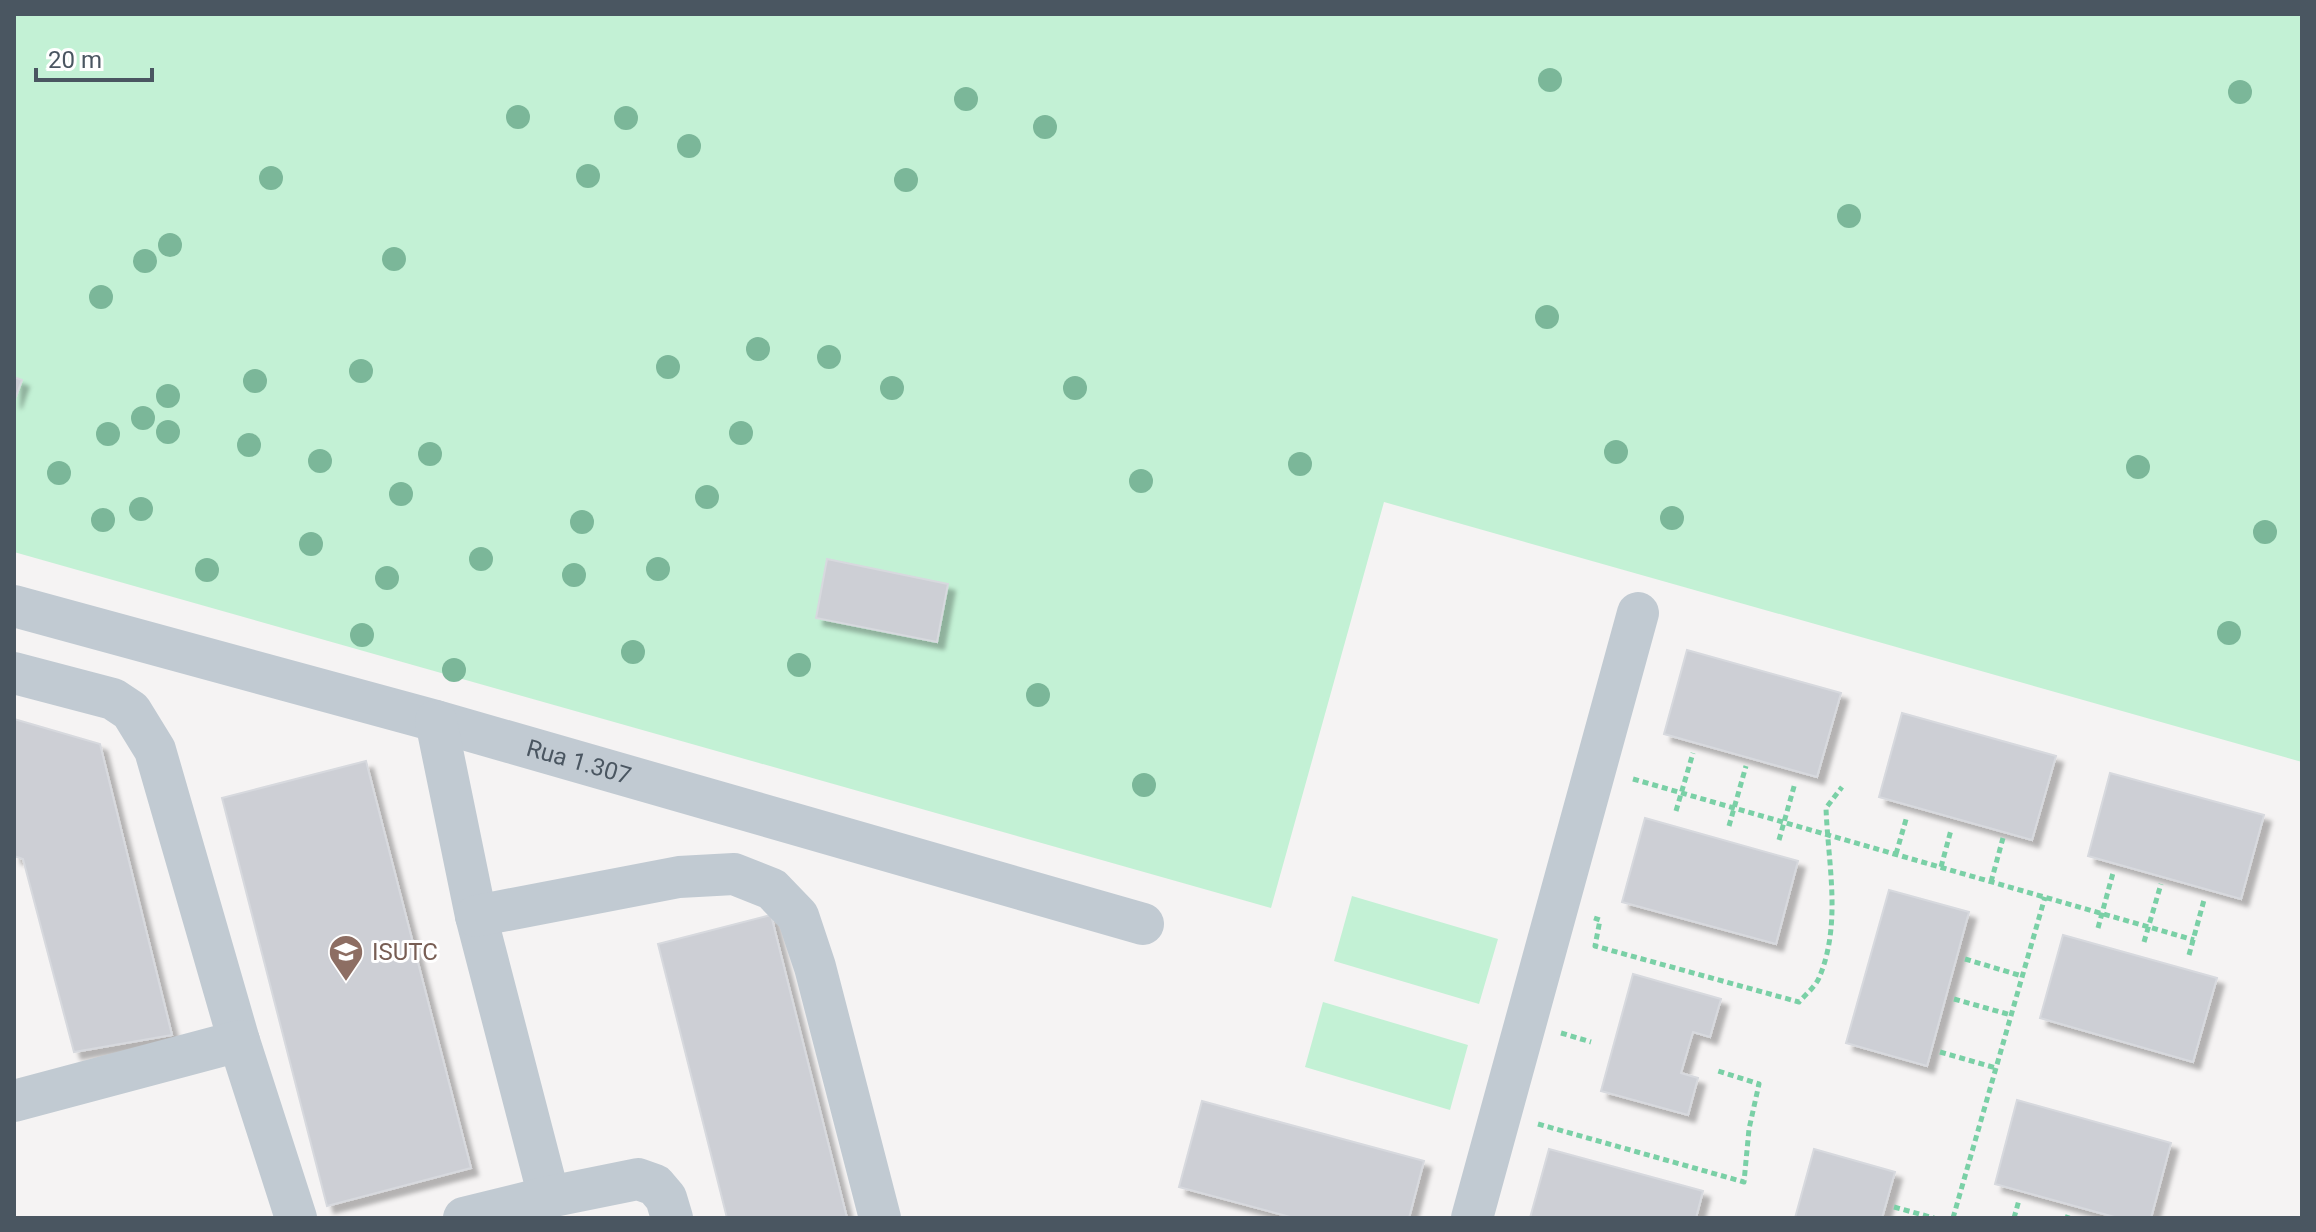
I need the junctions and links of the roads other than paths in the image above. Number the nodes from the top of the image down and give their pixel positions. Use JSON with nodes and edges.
{"nodes":[{"id":1,"x":14,"y":606,"type":"edge"},
{"id":2,"x":1638,"y":613,"type":"dead end"},
{"id":3,"x":14,"y":673,"type":"edge"},
{"id":4,"x":436,"y":721,"type":"junction"},
{"id":5,"x":476,"y":916,"type":"junction"},
{"id":6,"x":1143,"y":924,"type":"dead end"},
{"id":7,"x":239,"y":1041,"type":"junction"},
{"id":8,"x":14,"y":1101,"type":"edge"},
{"id":9,"x":549,"y":1197,"type":"junction"},
{"id":10,"x":296,"y":1218,"type":"edge"},
{"id":11,"x":464,"y":1218,"type":"edge"},
{"id":12,"x":672,"y":1218,"type":"edge"},
{"id":13,"x":880,"y":1218,"type":"edge"},
{"id":14,"x":1472,"y":1218,"type":"edge"}],
"edges":[{"from":1,"to":4,"type":"street","name":"Rua 1.307"},
{"from":2,"to":14,"type":"street"},
{"from":3,"to":7,"type":"street"},
{"from":4,"to":5,"type":"street"},
{"from":4,"to":6,"type":"street","name":"Rua 1.307"},
{"from":5,"to":9,"type":"street"},
{"from":5,"to":13,"type":"street"},
{"from":7,"to":8,"type":"street"},
{"from":7,"to":10,"type":"street"},
{"from":9,"to":11,"type":"street"},
{"from":9,"to":12,"type":"street"}]}
